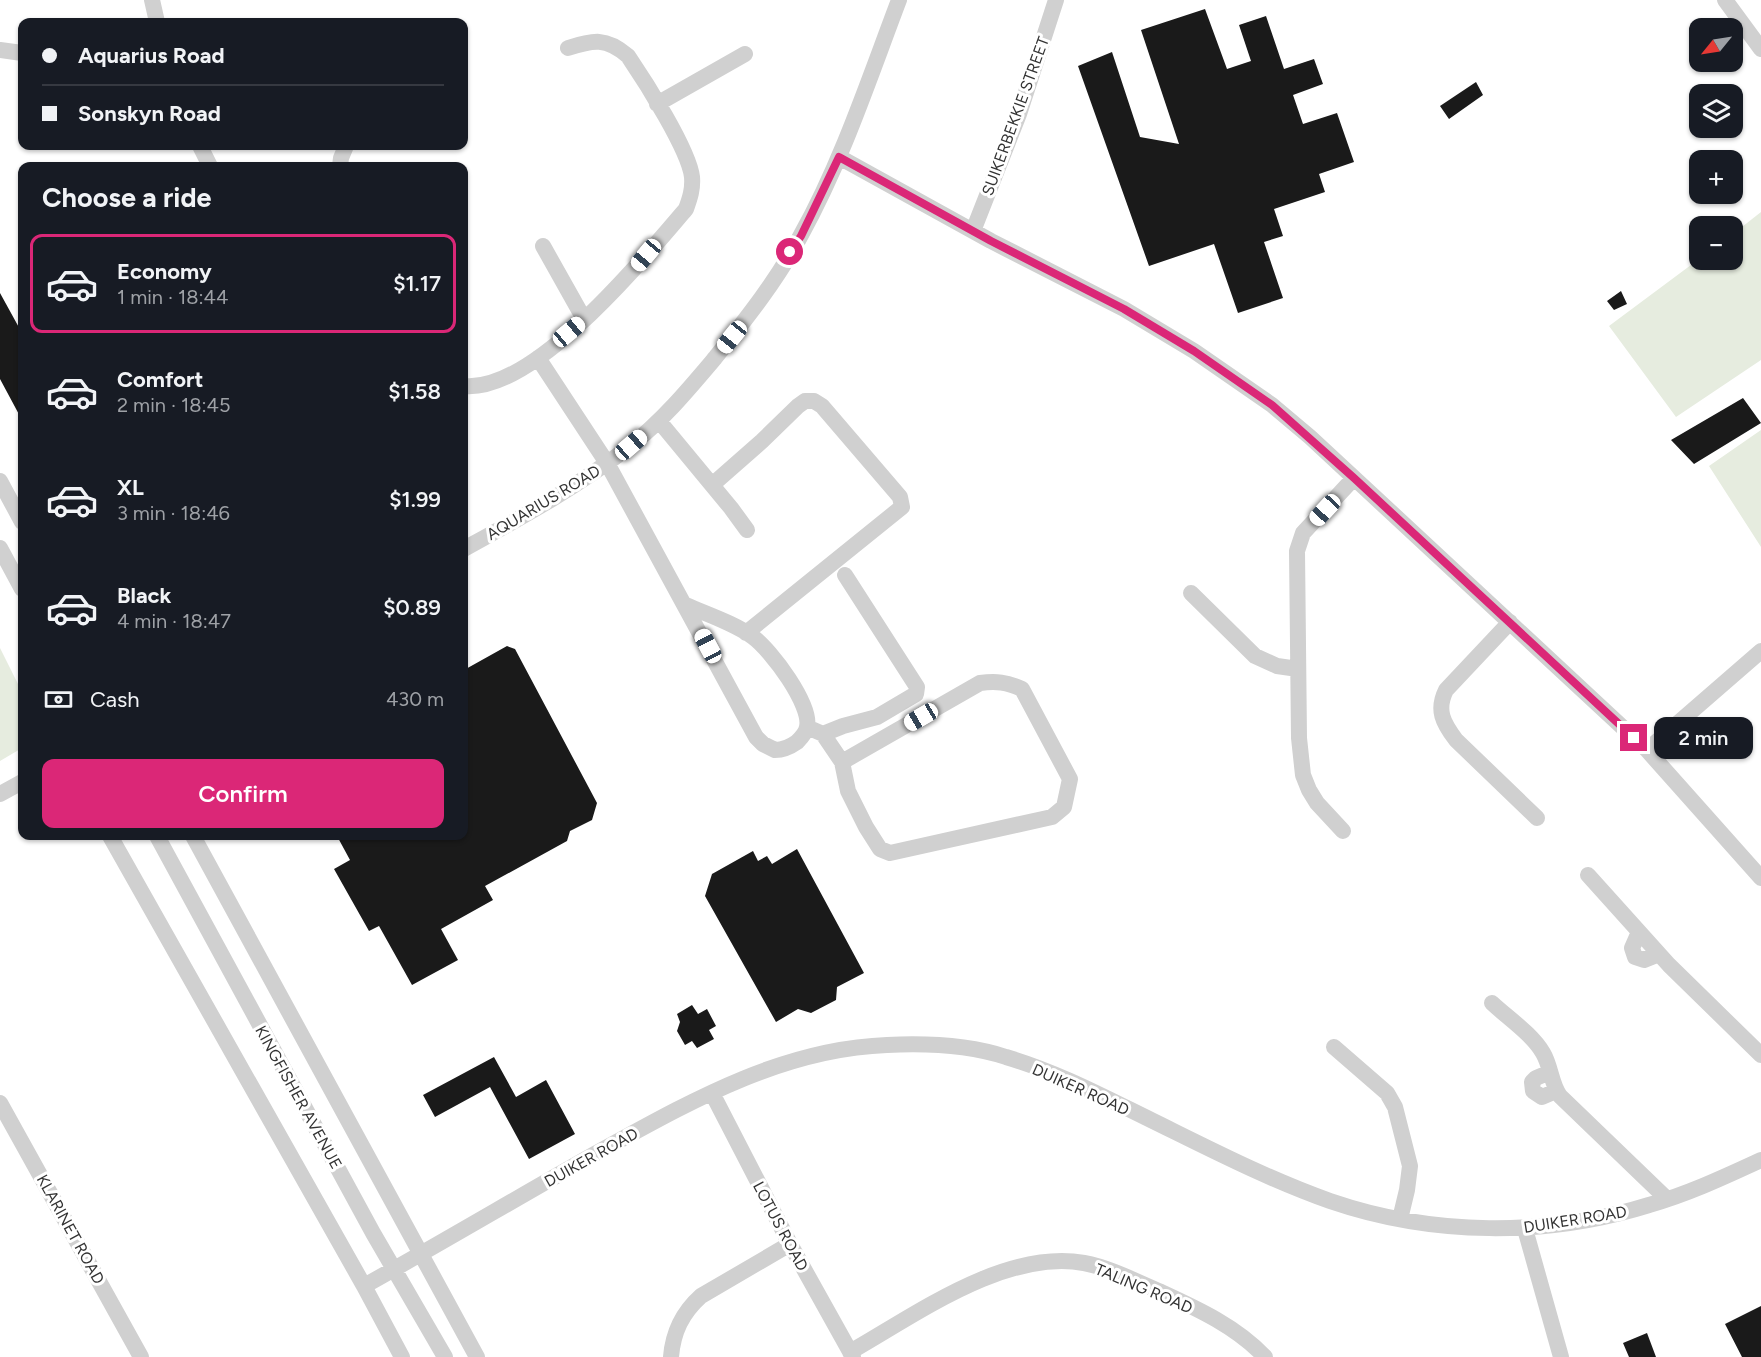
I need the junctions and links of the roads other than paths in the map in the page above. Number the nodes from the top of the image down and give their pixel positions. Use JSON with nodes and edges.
{"nodes":[{"id":1,"x":152,"y":0,"type":"edge"},
{"id":2,"x":899,"y":0,"type":"edge"},
{"id":3,"x":1056,"y":0,"type":"edge"},
{"id":4,"x":1725,"y":0,"type":"edge"},
{"id":5,"x":156,"y":18,"type":"edge"},
{"id":6,"x":568,"y":48,"type":"dead end"},
{"id":7,"x":1761,"y":49,"type":"edge"},
{"id":8,"x":0,"y":50,"type":"edge"},
{"id":9,"x":18,"y":52,"type":"edge"},
{"id":10,"x":745,"y":54,"type":"dead end"},
{"id":11,"x":657,"y":104,"type":"junction"},
{"id":12,"x":839,"y":157,"type":"junction"},
{"id":13,"x":973,"y":231,"type":"junction"},
{"id":14,"x":543,"y":246,"type":"dead end"},
{"id":15,"x":584,"y":319,"type":"junction"},
{"id":16,"x":538,"y":358,"type":"junction"},
{"id":17,"x":468,"y":386,"type":"edge"},
{"id":18,"x":659,"y":421,"type":"junction"},
{"id":19,"x":607,"y":463,"type":"junction"},
{"id":20,"x":1354,"y":478,"type":"junction"},
{"id":21,"x":0,"y":481,"type":"edge"},
{"id":22,"x":712,"y":485,"type":"junction"},
{"id":23,"x":18,"y":515,"type":"edge"},
{"id":24,"x":747,"y":530,"type":"dead end"},
{"id":25,"x":468,"y":547,"type":"edge"},
{"id":26,"x":0,"y":548,"type":"edge"},
{"id":27,"x":845,"y":575,"type":"dead end"},
{"id":28,"x":18,"y":582,"type":"edge"},
{"id":29,"x":1191,"y":593,"type":"dead end"},
{"id":30,"x":686,"y":605,"type":"junction"},
{"id":31,"x":1510,"y":621,"type":"junction"},
{"id":32,"x":746,"y":633,"type":"junction"},
{"id":33,"x":1761,"y":651,"type":"edge"},
{"id":34,"x":1298,"y":669,"type":"junction"},
{"id":35,"x":807,"y":727,"type":"junction"},
{"id":36,"x":824,"y":734,"type":"junction"},
{"id":37,"x":1647,"y":750,"type":"junction"},
{"id":38,"x":842,"y":762,"type":"junction"},
{"id":39,"x":18,"y":784,"type":"edge"},
{"id":40,"x":0,"y":794,"type":"edge"},
{"id":41,"x":1537,"y":818,"type":"dead end"},
{"id":42,"x":1343,"y":831,"type":"dead end"},
{"id":43,"x":112,"y":840,"type":"edge"},
{"id":44,"x":159,"y":840,"type":"edge"},
{"id":45,"x":195,"y":840,"type":"edge"},
{"id":46,"x":1588,"y":875,"type":"dead end"},
{"id":47,"x":1761,"y":878,"type":"edge"},
{"id":48,"x":1492,"y":1003,"type":"dead end"},
{"id":49,"x":1334,"y":1047,"type":"dead end"},
{"id":50,"x":1761,"y":1054,"type":"edge"},
{"id":51,"x":712,"y":1093,"type":"junction"},
{"id":52,"x":0,"y":1102,"type":"edge"},
{"id":53,"x":1761,"y":1161,"type":"edge"},
{"id":54,"x":1667,"y":1199,"type":"junction"},
{"id":55,"x":1400,"y":1219,"type":"junction"},
{"id":56,"x":1525,"y":1229,"type":"junction"},
{"id":57,"x":790,"y":1244,"type":"junction"},
{"id":58,"x":421,"y":1253,"type":"junction"},
{"id":59,"x":394,"y":1269,"type":"junction"},
{"id":60,"x":364,"y":1286,"type":"junction"},
{"id":61,"x":852,"y":1354,"type":"edge"},
{"id":62,"x":141,"y":1357,"type":"edge"},
{"id":63,"x":402,"y":1357,"type":"edge"},
{"id":64,"x":445,"y":1357,"type":"edge"},
{"id":65,"x":477,"y":1357,"type":"edge"},
{"id":66,"x":671,"y":1357,"type":"edge"},
{"id":67,"x":1265,"y":1357,"type":"edge"},
{"id":68,"x":1561,"y":1357,"type":"edge"}],
"edges":[{"from":1,"to":5,"type":"street"},
{"from":2,"to":12,"type":"street","name":"AQUARIUS ROAD"},
{"from":3,"to":13,"type":"street","name":"SUIKERBEKKIE STREET"},
{"from":4,"to":7,"type":"street"},
{"from":6,"to":11,"type":"street"},
{"from":8,"to":9,"type":"street"},
{"from":10,"to":11,"type":"street"},
{"from":11,"to":15,"type":"street"},
{"from":12,"to":13,"type":"street"},
{"from":12,"to":18,"type":"street","name":"AQUARIUS ROAD"},
{"from":13,"to":20,"type":"street"},
{"from":14,"to":15,"type":"street"},
{"from":15,"to":16,"type":"street"},
{"from":16,"to":17,"type":"street"},
{"from":16,"to":19,"type":"street"},
{"from":18,"to":19,"type":"street","name":"AQUARIUS ROAD"},
{"from":18,"to":22,"type":"street"},
{"from":19,"to":25,"type":"street","name":"AQUARIUS ROAD"},
{"from":19,"to":30,"type":"street"},
{"from":20,"to":31,"type":"street"},
{"from":20,"to":34,"type":"street"},
{"from":21,"to":23,"type":"street"},
{"from":22,"to":24,"type":"street"},
{"from":22,"to":32,"type":"street"},
{"from":26,"to":28,"type":"street"},
{"from":27,"to":36,"type":"street"},
{"from":29,"to":34,"type":"street"},
{"from":30,"to":32,"type":"street"},
{"from":30,"to":35,"type":"street"},
{"from":31,"to":37,"type":"street"},
{"from":31,"to":41,"type":"street"},
{"from":32,"to":35,"type":"street"},
{"from":33,"to":37,"type":"street"},
{"from":34,"to":42,"type":"street"},
{"from":35,"to":36,"type":"street"},
{"from":36,"to":38,"type":"street"},
{"from":37,"to":47,"type":"street"},
{"from":38,"to":38,"type":"street"},
{"from":39,"to":40,"type":"street"},
{"from":43,"to":60,"type":"street"},
{"from":44,"to":59,"type":"street","name":"KINGFISHER AVENUE"},
{"from":45,"to":58,"type":"street","name":"KINGFISHER AVENUE"},
{"from":46,"to":50,"type":"street"},
{"from":48,"to":54,"type":"street"},
{"from":49,"to":55,"type":"street"},
{"from":51,"to":55,"type":"street","name":"DUIKER ROAD"},
{"from":51,"to":57,"type":"street","name":"LOTUS ROAD"},
{"from":51,"to":58,"type":"street","name":"DUIKER ROAD"},
{"from":52,"to":62,"type":"street","name":"KLARINET ROAD"},
{"from":53,"to":54,"type":"street","name":"DUIKER ROAD"},
{"from":54,"to":56,"type":"street","name":"DUIKER ROAD"},
{"from":55,"to":56,"type":"street","name":"DUIKER ROAD"},
{"from":56,"to":68,"type":"street"},
{"from":57,"to":61,"type":"street","name":"LOTUS ROAD"},
{"from":57,"to":66,"type":"street"},
{"from":58,"to":59,"type":"street","name":"DUIKER ROAD"},
{"from":58,"to":65,"type":"street","name":"KINGFISHER AVENUE"},
{"from":59,"to":60,"type":"street","name":"DUIKER ROAD"},
{"from":59,"to":64,"type":"street","name":"KINGFISHER AVENUE"},
{"from":60,"to":63,"type":"street"},
{"from":61,"to":67,"type":"street","name":"TALING ROAD"}]}
